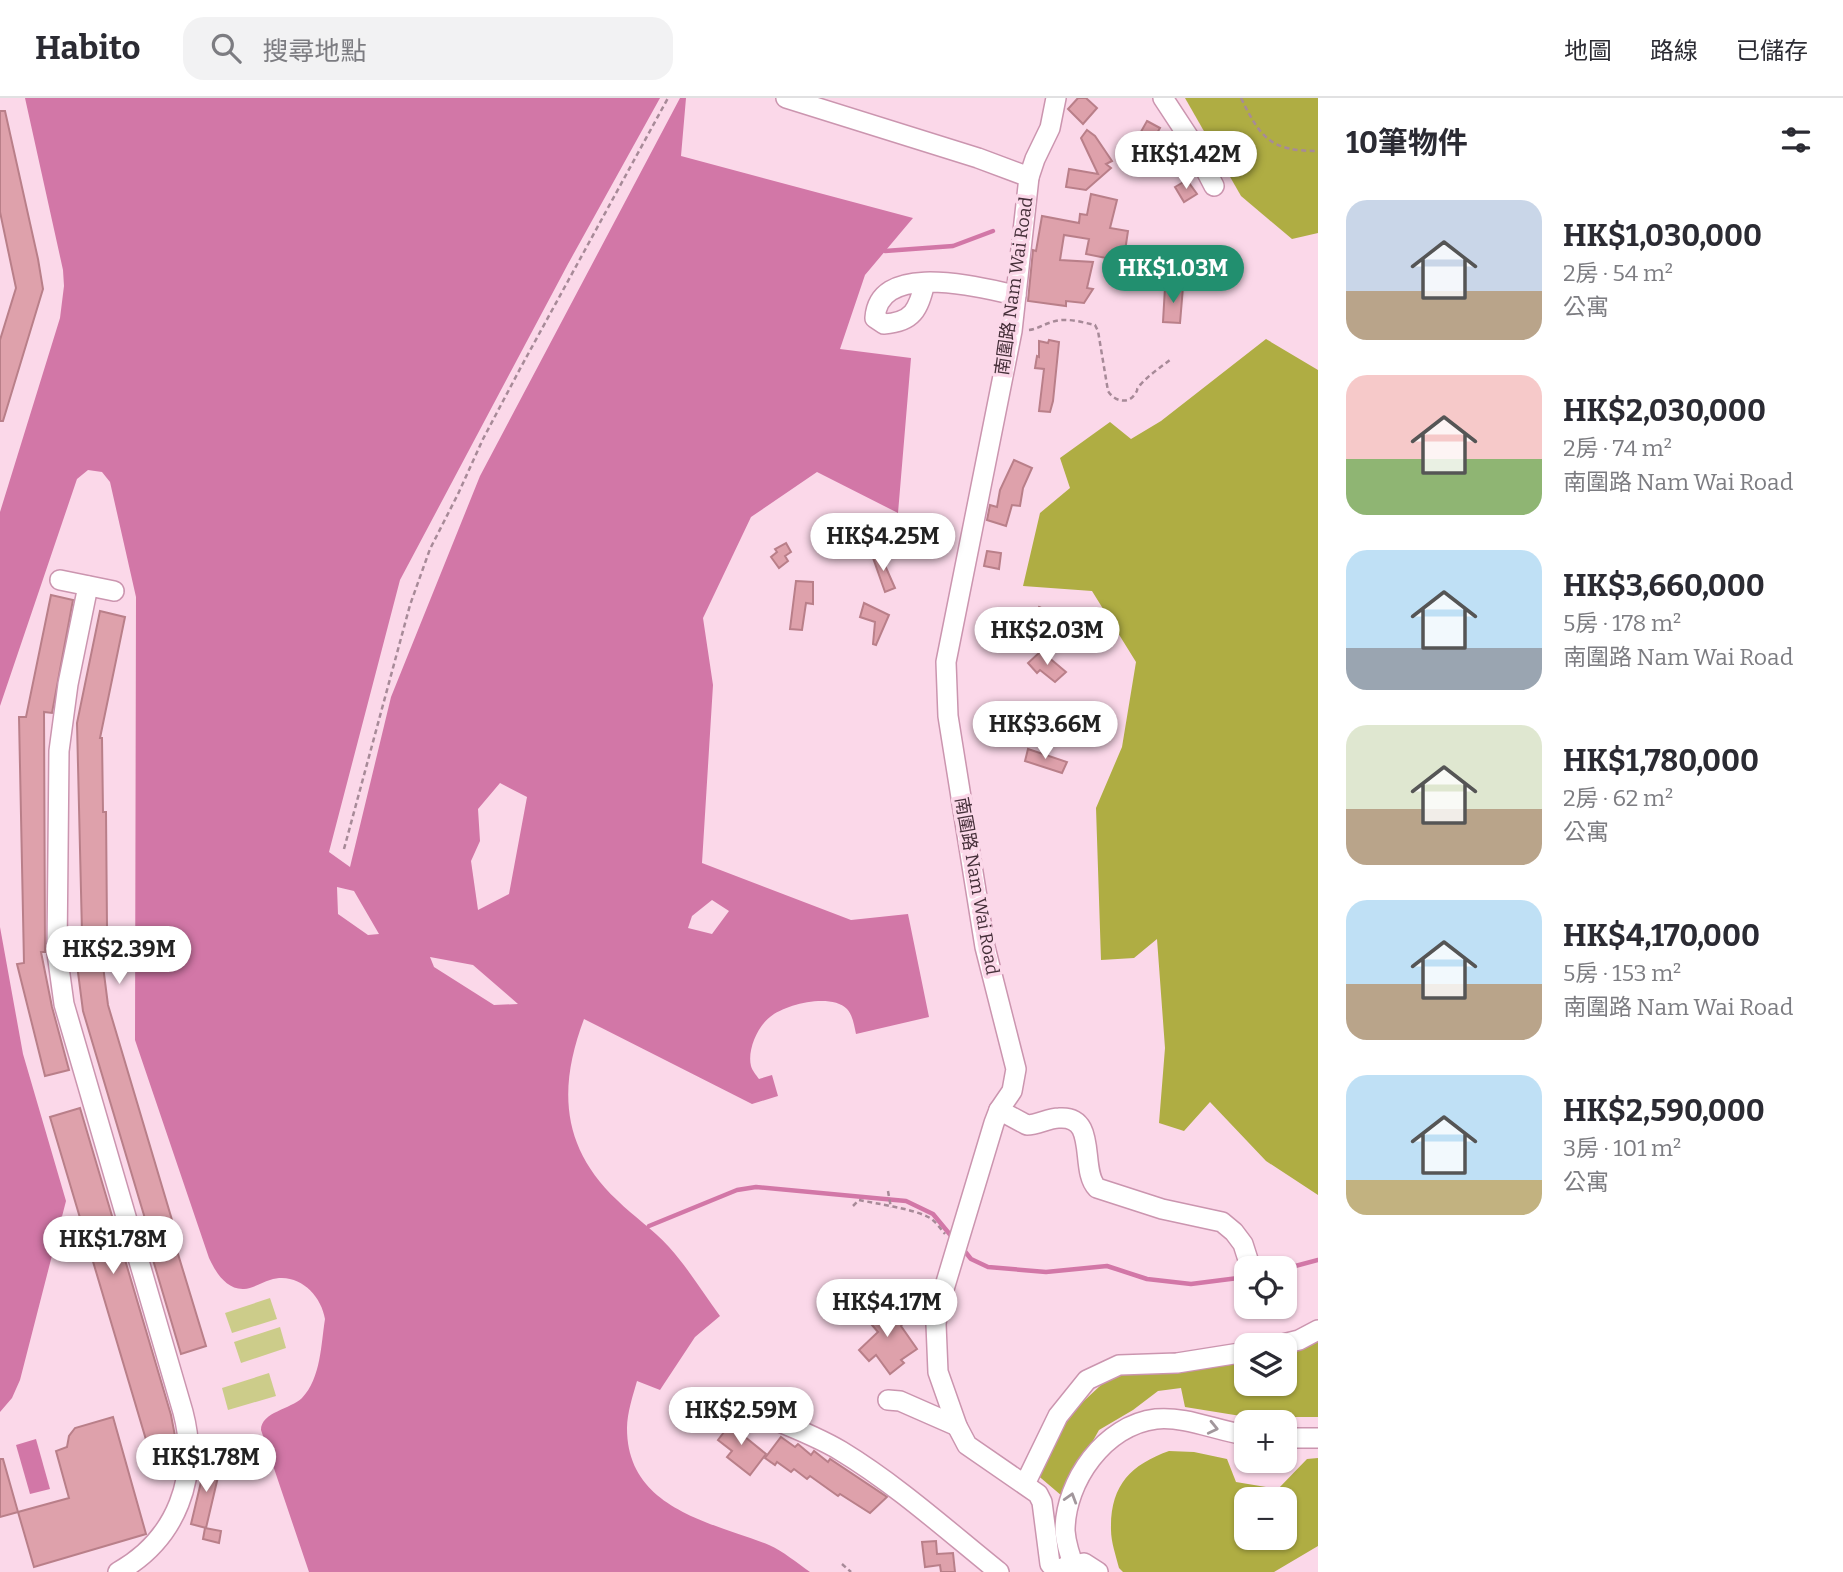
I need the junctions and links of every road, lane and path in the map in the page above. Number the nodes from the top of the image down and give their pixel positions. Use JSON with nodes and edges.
{"nodes":[{"id":1,"x":668,"y":98,"type":"edge"},
{"id":2,"x":786,"y":98,"type":"edge"},
{"id":3,"x":1056,"y":98,"type":"edge"},
{"id":4,"x":1163,"y":98,"type":"edge"},
{"id":5,"x":1241,"y":98,"type":"edge"},
{"id":6,"x":1318,"y":151,"type":"edge"},
{"id":7,"x":1029,"y":177,"type":"junction"},
{"id":8,"x":1214,"y":186,"type":"dead end"},
{"id":9,"x":925,"y":283,"type":"dead end"},
{"id":10,"x":1016,"y":295,"type":"junction"},
{"id":11,"x":1012,"y":331,"type":"junction"},
{"id":12,"x":1171,"y":359,"type":"dead end"},
{"id":13,"x":60,"y":580,"type":"dead end"},
{"id":14,"x":88,"y":586,"type":"junction"},
{"id":15,"x":114,"y":591,"type":"dead end"},
{"id":16,"x":344,"y":849,"type":"dead end"},
{"id":17,"x":999,"y":1110,"type":"junction"},
{"id":18,"x":888,"y":1191,"type":"dead end"},
{"id":19,"x":853,"y":1206,"type":"dead end"},
{"id":20,"x":891,"y":1208,"type":"junction"},
{"id":21,"x":958,"y":1242,"type":"junction"},
{"id":22,"x":1247,"y":1256,"type":"edge"},
{"id":23,"x":1318,"y":1330,"type":"edge"},
{"id":24,"x":1297,"y":1340,"type":"edge"},
{"id":25,"x":1234,"y":1354,"type":"edge"},
{"id":26,"x":888,"y":1400,"type":"dead end"},
{"id":27,"x":762,"y":1415,"type":"dead end"},
{"id":28,"x":957,"y":1426,"type":"junction"},
{"id":29,"x":1234,"y":1433,"type":"edge"},
{"id":30,"x":1297,"y":1438,"type":"edge"},
{"id":31,"x":1318,"y":1438,"type":"edge"},
{"id":32,"x":1025,"y":1483,"type":"junction"},
{"id":33,"x":842,"y":1563,"type":"dead end"},
{"id":34,"x":1074,"y":1568,"type":"edge"},
{"id":35,"x":1051,"y":1570,"type":"edge"},
{"id":36,"x":118,"y":1572,"type":"edge"},
{"id":37,"x":851,"y":1572,"type":"edge"},
{"id":38,"x":999,"y":1572,"type":"edge"},
{"id":39,"x":1098,"y":1572,"type":"edge"}],
"edges":[{"from":1,"to":16,"type":"path"},
{"from":2,"to":7,"type":"street","name":"南圍路 Nam Wai Road"},
{"from":3,"to":7,"type":"street"},
{"from":4,"to":8,"type":"street"},
{"from":5,"to":6,"type":"path"},
{"from":7,"to":10,"type":"street","name":"南圍路 Nam Wai Road"},
{"from":9,"to":10,"type":"street"},
{"from":10,"to":11,"type":"street","name":"南圍路 Nam Wai Road"},
{"from":11,"to":12,"type":"path"},
{"from":11,"to":17,"type":"street","name":"南圍路 Nam Wai Road"},
{"from":13,"to":14,"type":"street"},
{"from":14,"to":15,"type":"street"},
{"from":14,"to":36,"type":"street"},
{"from":17,"to":21,"type":"street","name":"南圍路 Nam Wai Road"},
{"from":17,"to":22,"type":"street"},
{"from":18,"to":20,"type":"path"},
{"from":19,"to":20,"type":"path"},
{"from":20,"to":21,"type":"path"},
{"from":21,"to":28,"type":"street","name":"南圍路 Nam Wai Road"},
{"from":23,"to":24,"type":"street"},
{"from":25,"to":32,"type":"street"},
{"from":26,"to":28,"type":"street"},
{"from":27,"to":38,"type":"street"},
{"from":28,"to":32,"type":"street","name":"南圍路 Nam Wai Road"},
{"from":34,"to":29,"type":"street","one_way":true},
{"from":30,"to":31,"type":"street"},
{"from":32,"to":35,"type":"street","name":"南圍路 Nam Wai Road"},
{"from":33,"to":37,"type":"path"},
{"from":34,"to":35,"type":"street","name":"南圍路 Nam Wai Road"},
{"from":34,"to":39,"type":"street"}]}
